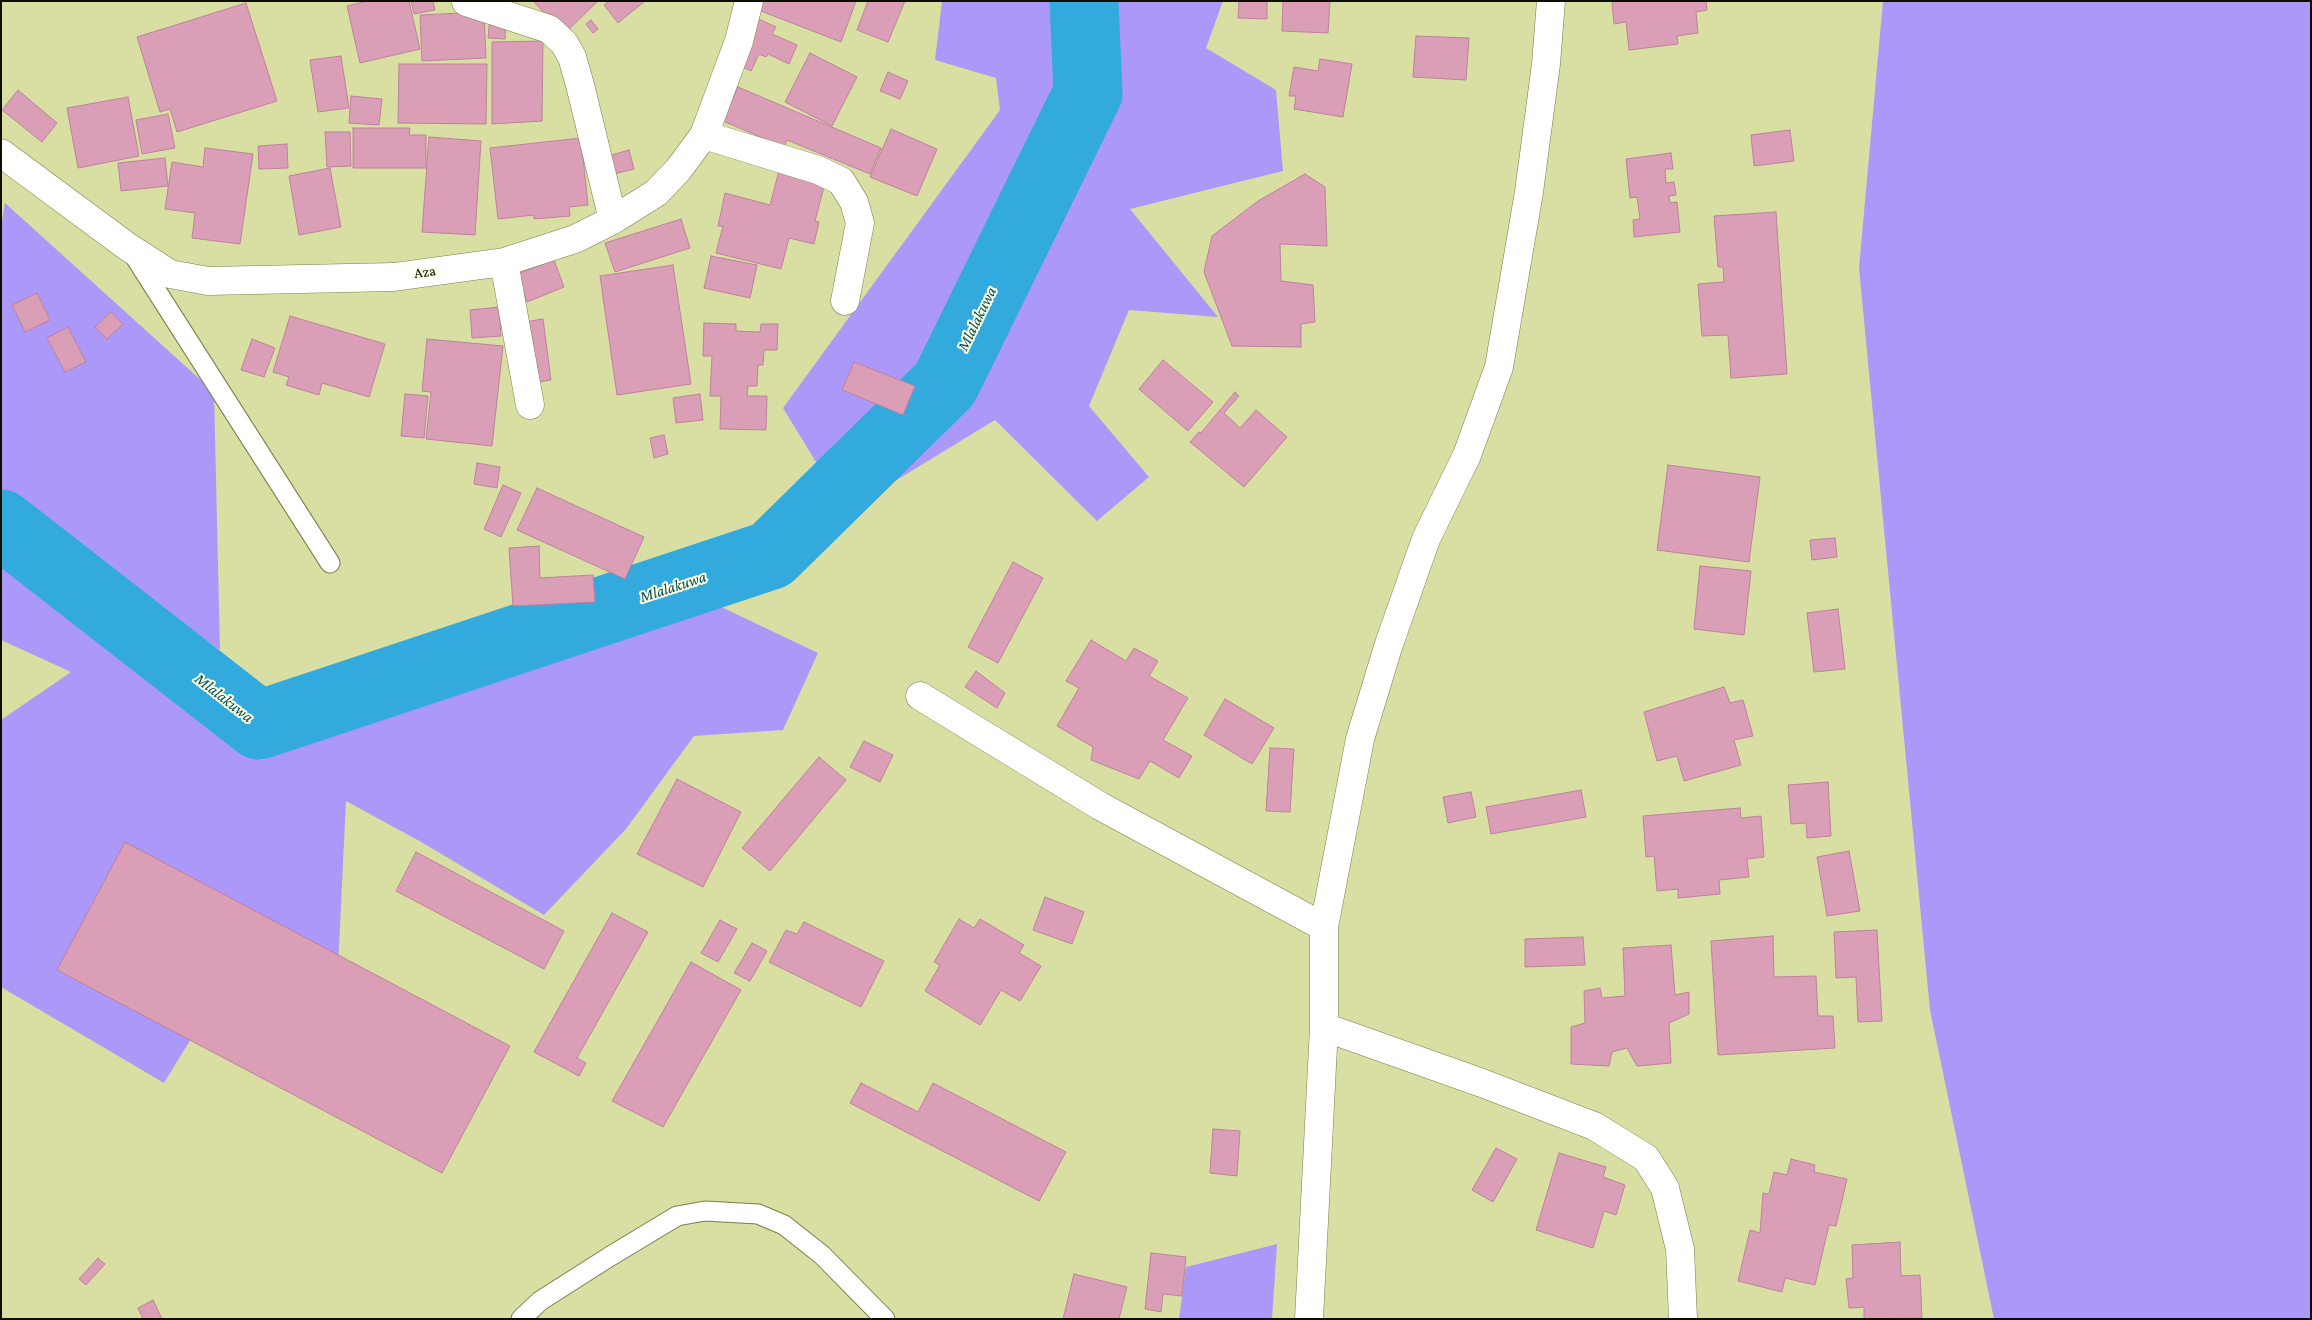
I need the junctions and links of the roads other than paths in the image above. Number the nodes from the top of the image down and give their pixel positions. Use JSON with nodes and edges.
{"nodes":[{"id":1,"x":749,"y":1,"type":"edge"},
{"id":2,"x":1551,"y":1,"type":"edge"},
{"id":3,"x":466,"y":2,"type":"edge"},
{"id":4,"x":704,"y":135,"type":"junction"},
{"id":5,"x":1,"y":153,"type":"edge"},
{"id":6,"x":613,"y":220,"type":"junction"},
{"id":7,"x":128,"y":247,"type":"junction"},
{"id":8,"x":504,"y":262,"type":"junction"},
{"id":9,"x":845,"y":301,"type":"dead end"},
{"id":10,"x":530,"y":405,"type":"dead end"},
{"id":11,"x":330,"y":563,"type":"dead end"},
{"id":12,"x":920,"y":696,"type":"dead end"},
{"id":13,"x":1324,"y":927,"type":"junction"},
{"id":14,"x":1324,"y":1027,"type":"junction"},
{"id":15,"x":522,"y":1319,"type":"edge"},
{"id":16,"x":885,"y":1319,"type":"edge"},
{"id":17,"x":1309,"y":1319,"type":"edge"},
{"id":18,"x":1683,"y":1319,"type":"edge"}],
"edges":[{"from":1,"to":4,"type":"street","name":"Aza"},
{"from":2,"to":13,"type":"street"},
{"from":3,"to":6,"type":"street"},
{"from":4,"to":6,"type":"street","name":"Aza"},
{"from":4,"to":9,"type":"street"},
{"from":5,"to":7,"type":"street","name":"Aza"},
{"from":6,"to":8,"type":"street","name":"Aza"},
{"from":7,"to":8,"type":"street","name":"Aza"},
{"from":7,"to":11,"type":"lane"},
{"from":8,"to":10,"type":"street"},
{"from":12,"to":13,"type":"street"},
{"from":13,"to":14,"type":"street"},
{"from":14,"to":17,"type":"street"},
{"from":14,"to":18,"type":"street"},
{"from":15,"to":16,"type":"lane"}]}
